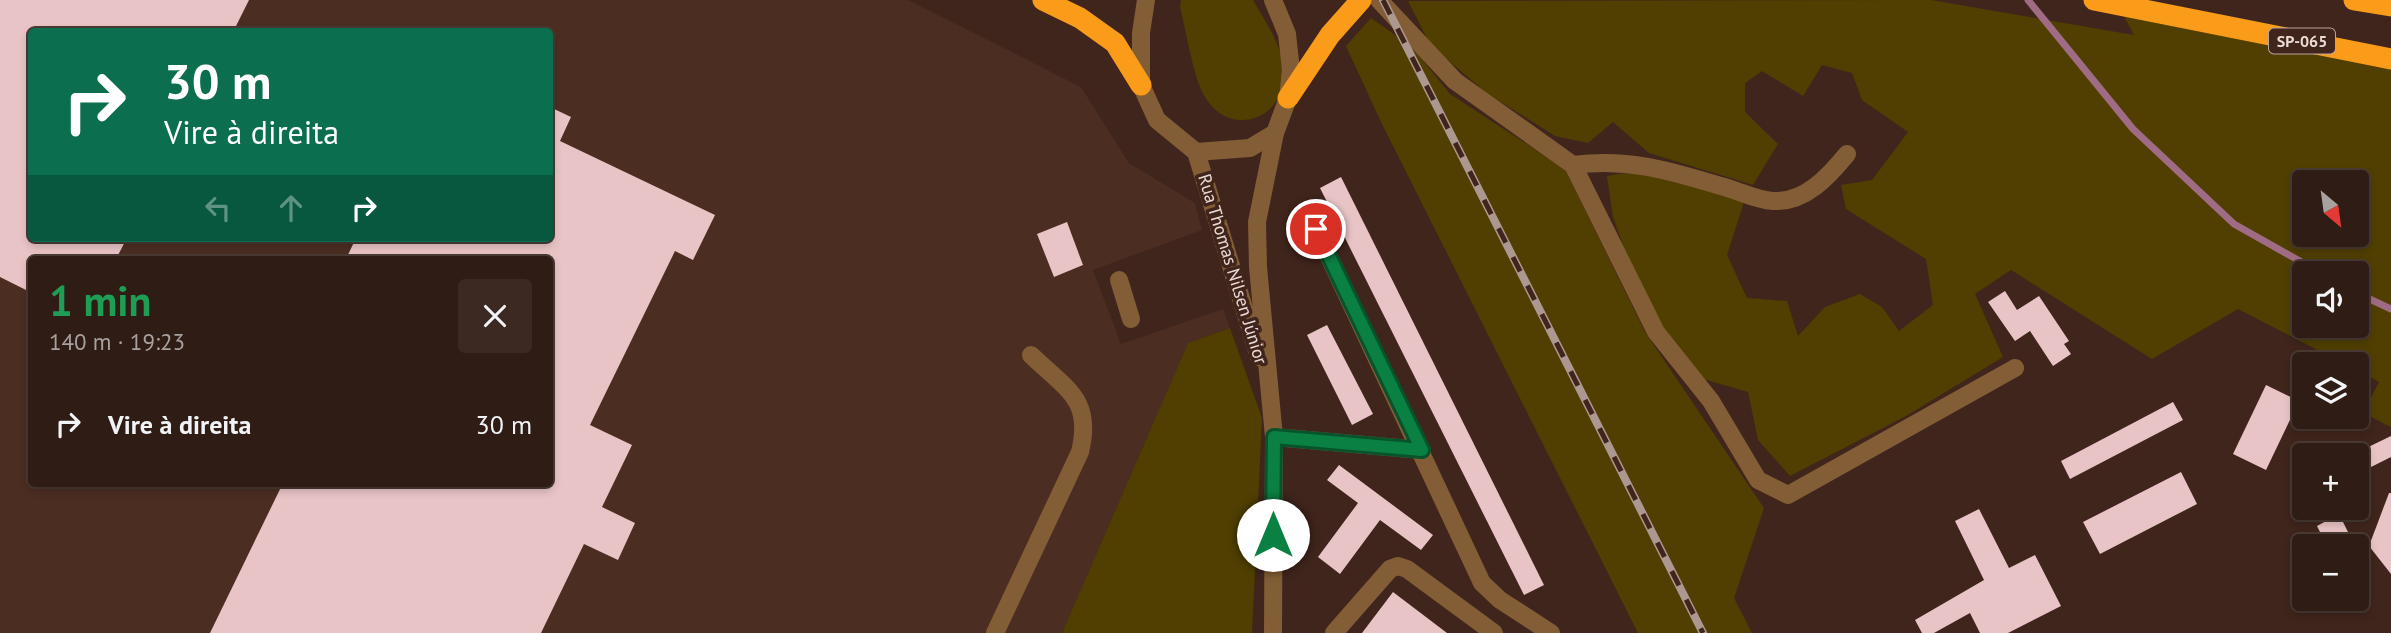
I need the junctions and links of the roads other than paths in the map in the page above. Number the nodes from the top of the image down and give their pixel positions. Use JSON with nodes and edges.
{"nodes":[{"id":1,"x":1043,"y":0,"type":"edge"},
{"id":2,"x":1146,"y":0,"type":"edge"},
{"id":3,"x":1273,"y":0,"type":"edge"},
{"id":4,"x":1361,"y":0,"type":"edge"},
{"id":5,"x":1379,"y":0,"type":"edge"},
{"id":6,"x":2094,"y":0,"type":"edge"},
{"id":7,"x":2354,"y":0,"type":"edge"},
{"id":8,"x":2391,"y":6,"type":"edge"},
{"id":9,"x":2391,"y":59,"type":"edge"},
{"id":10,"x":1141,"y":85,"type":"junction"},
{"id":11,"x":1288,"y":97,"type":"junction"},
{"id":12,"x":1275,"y":133,"type":"junction"},
{"id":13,"x":1196,"y":152,"type":"junction"},
{"id":14,"x":1847,"y":154,"type":"dead end"},
{"id":15,"x":1573,"y":165,"type":"junction"},
{"id":16,"x":1316,"y":229,"type":"dead end"},
{"id":17,"x":1258,"y":267,"type":"junction"},
{"id":18,"x":1119,"y":280,"type":"dead end"},
{"id":19,"x":1238,"y":285,"type":"junction"},
{"id":20,"x":1131,"y":319,"type":"dead end"},
{"id":21,"x":1031,"y":355,"type":"dead end"},
{"id":22,"x":2015,"y":368,"type":"dead end"},
{"id":23,"x":1270,"y":393,"type":"junction"},
{"id":24,"x":1274,"y":437,"type":"junction"},
{"id":25,"x":1422,"y":450,"type":"junction"},
{"id":26,"x":995,"y":633,"type":"edge"},
{"id":27,"x":1273,"y":633,"type":"edge"},
{"id":28,"x":1334,"y":633,"type":"edge"},
{"id":29,"x":1494,"y":633,"type":"edge"},
{"id":30,"x":1551,"y":633,"type":"edge"}],
"edges":[{"from":1,"to":10,"type":"highway"},
{"from":2,"to":10,"type":"street","name":"Rua Thomas Nilsen Júnior"},
{"from":3,"to":11,"type":"street","name":"Rua Thomas Nilsen Júnior"},
{"from":4,"to":11,"type":"highway"},
{"from":5,"to":15,"type":"street"},
{"from":6,"to":9,"type":"highway","number":"SP-065"},
{"from":7,"to":8,"type":"highway"},
{"from":10,"to":13,"type":"street","name":"Rua Thomas Nilsen Júnior"},
{"from":11,"to":12,"type":"street","name":"Rua Thomas Nilsen Júnior"},
{"from":12,"to":13,"type":"street"},
{"from":12,"to":17,"type":"street","name":"Rua Thomas Nilsen Júnior"},
{"from":13,"to":19,"type":"street","name":"Rua Thomas Nilsen Júnior"},
{"from":14,"to":15,"type":"street"},
{"from":15,"to":22,"type":"street"},
{"from":16,"to":25,"type":"street"},
{"from":17,"to":19,"type":"street"},
{"from":17,"to":23,"type":"street","name":"Rua Thomas Nilsen Júnior"},
{"from":18,"to":20,"type":"street"},
{"from":19,"to":23,"type":"street","name":"Rua Thomas Nilsen Júnior"},
{"from":21,"to":26,"type":"street"},
{"from":23,"to":24,"type":"street","name":"Rua Thomas Nilsen Júnior"},
{"from":24,"to":25,"type":"street"},
{"from":24,"to":27,"type":"street","name":"Rua Thomas Nilsen Júnior"},
{"from":25,"to":30,"type":"street"},
{"from":28,"to":29,"type":"street"}]}
